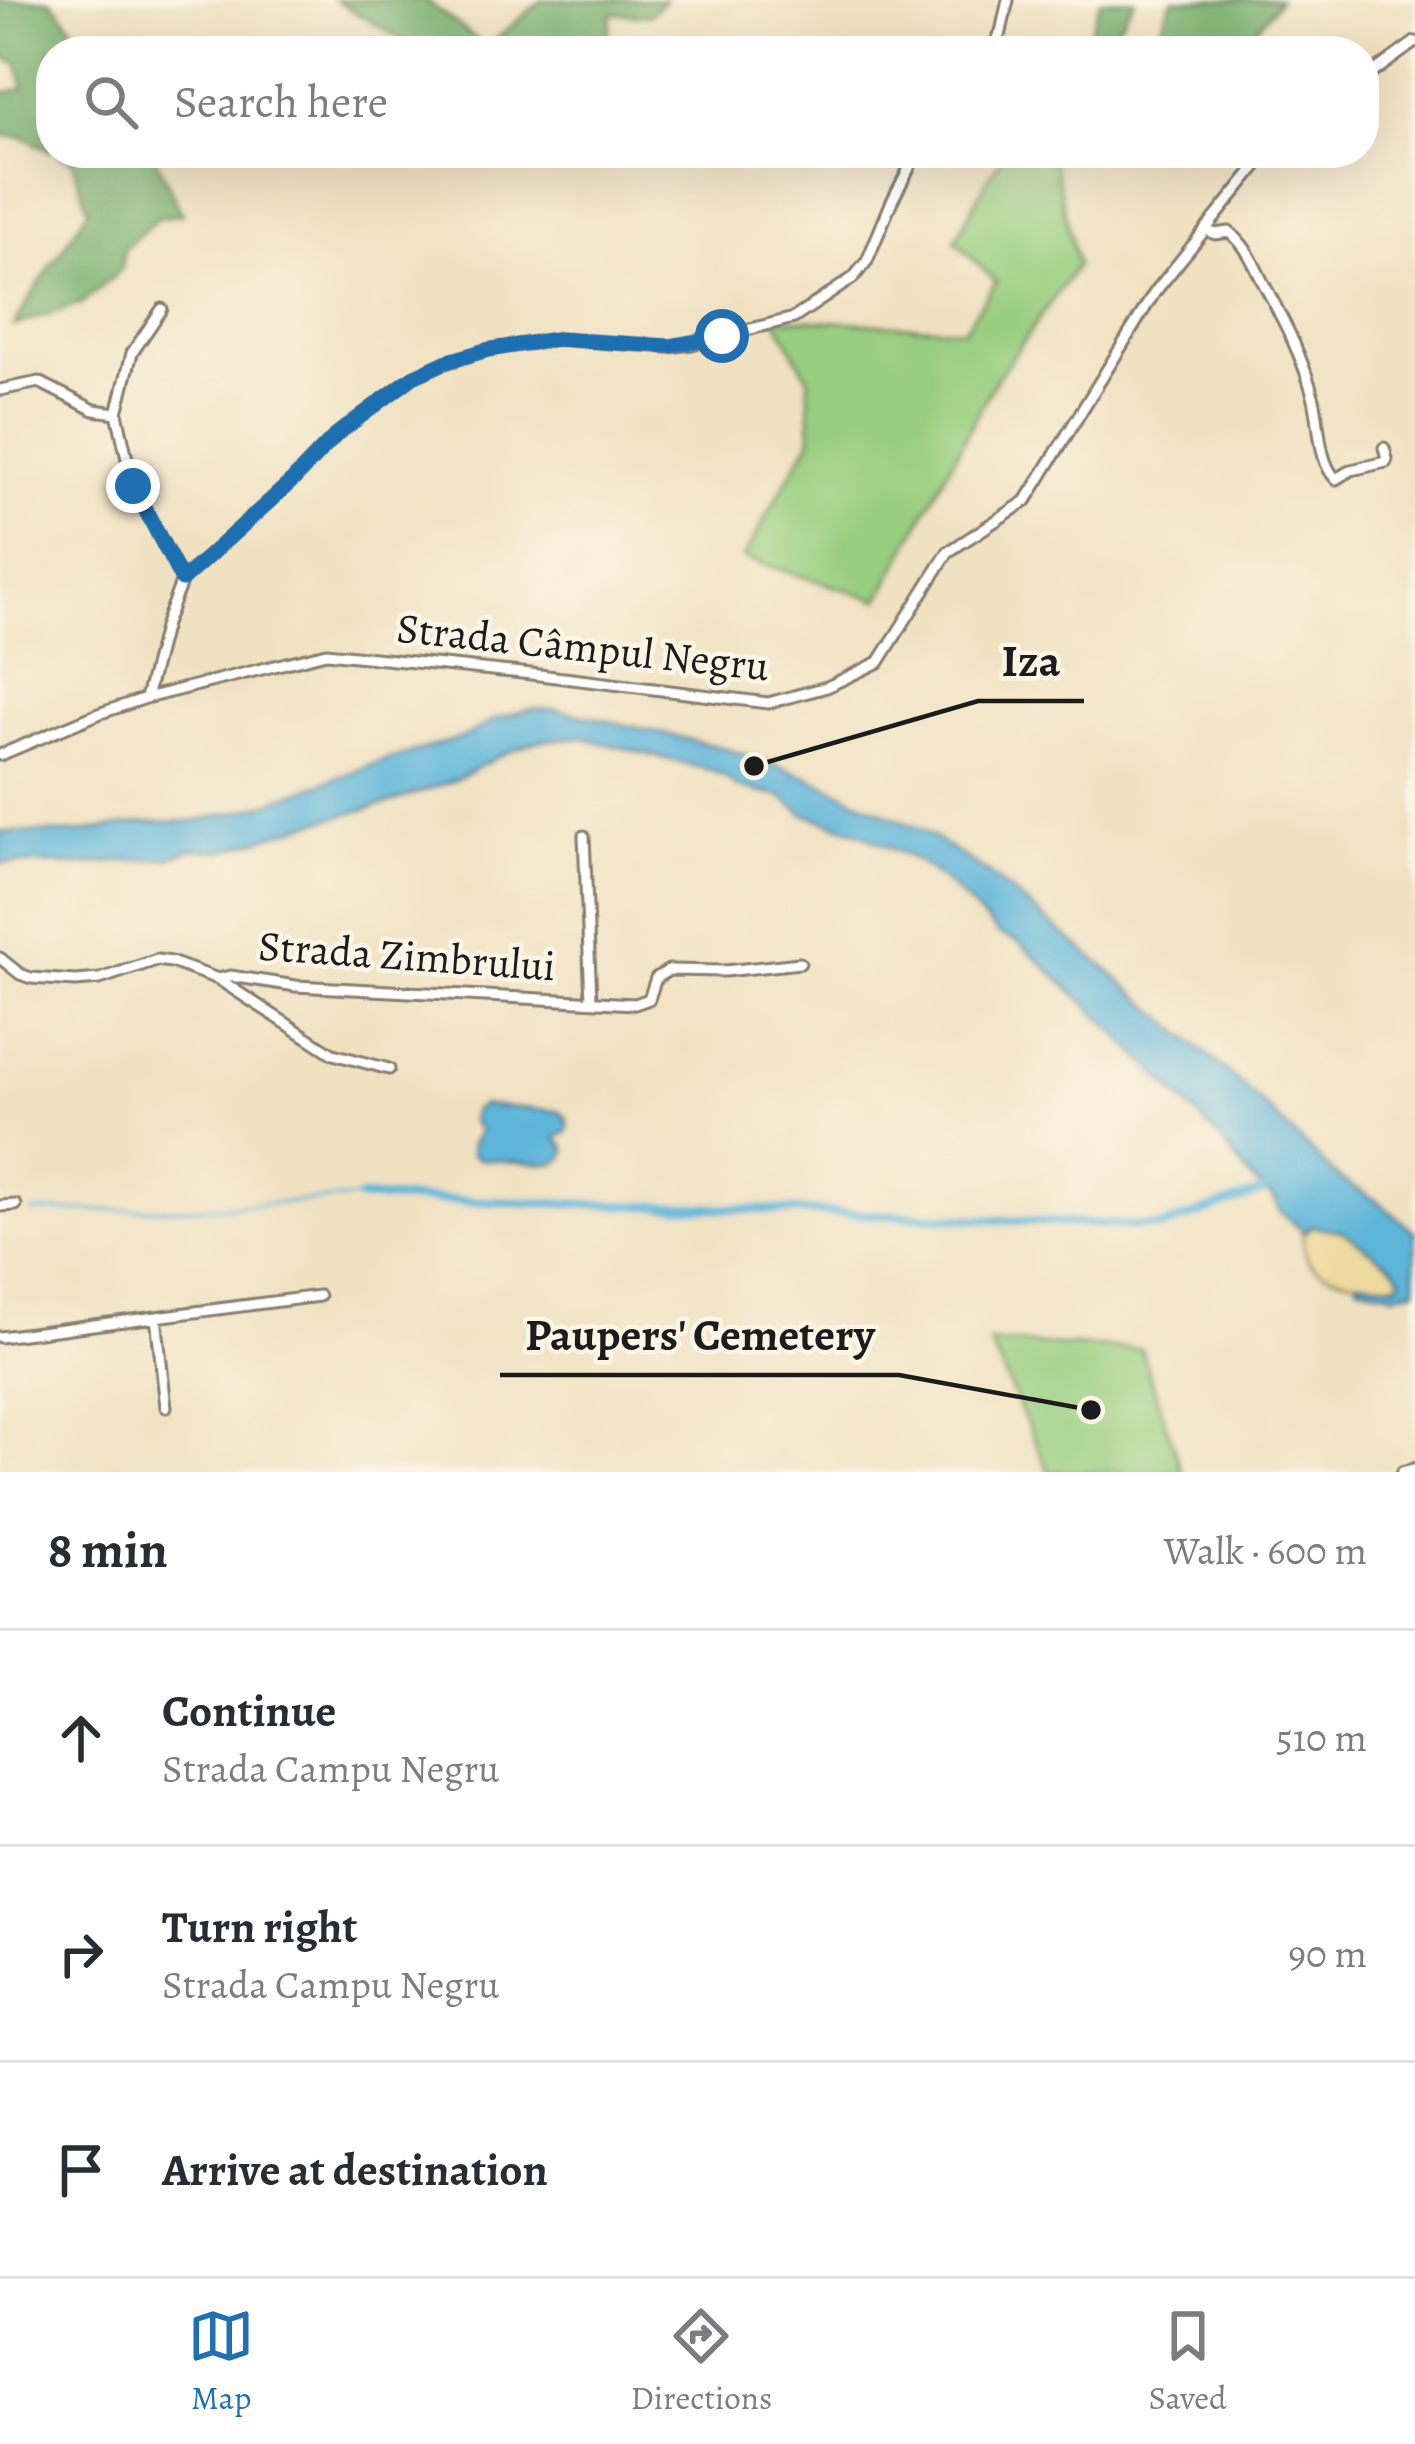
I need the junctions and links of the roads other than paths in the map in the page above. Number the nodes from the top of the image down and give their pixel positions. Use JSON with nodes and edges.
{"nodes":[{"id":1,"x":1008,"y":0,"type":"edge"},
{"id":2,"x":999,"y":36,"type":"edge"},
{"id":3,"x":1415,"y":42,"type":"edge"},
{"id":4,"x":1379,"y":68,"type":"edge"},
{"id":5,"x":909,"y":168,"type":"edge"},
{"id":6,"x":1255,"y":168,"type":"edge"},
{"id":7,"x":1208,"y":230,"type":"junction"},
{"id":8,"x":162,"y":309,"type":"dead end"},
{"id":9,"x":0,"y":390,"type":"edge"},
{"id":10,"x":117,"y":413,"type":"junction"},
{"id":11,"x":1384,"y":448,"type":"dead end"},
{"id":12,"x":182,"y":580,"type":"junction"},
{"id":13,"x":146,"y":698,"type":"junction"},
{"id":14,"x":0,"y":754,"type":"edge"},
{"id":15,"x":584,"y":836,"type":"dead end"},
{"id":16,"x":0,"y":958,"type":"edge"},
{"id":17,"x":800,"y":963,"type":"dead end"},
{"id":18,"x":218,"y":979,"type":"junction"},
{"id":19,"x":591,"y":1000,"type":"junction"},
{"id":20,"x":389,"y":1069,"type":"dead end"},
{"id":21,"x":16,"y":1205,"type":"dead end"},
{"id":22,"x":0,"y":1206,"type":"edge"},
{"id":23,"x":319,"y":1296,"type":"dead end"},
{"id":24,"x":155,"y":1317,"type":"junction"},
{"id":25,"x":0,"y":1337,"type":"edge"},
{"id":26,"x":166,"y":1407,"type":"dead end"},
{"id":27,"x":1415,"y":1469,"type":"edge"},
{"id":28,"x":1403,"y":1472,"type":"edge"}],
"edges":[{"from":1,"to":2,"type":"street"},
{"from":3,"to":4,"type":"street"},
{"from":5,"to":12,"type":"street"},
{"from":6,"to":7,"type":"street","name":"Strada Câmpul Negru"},
{"from":7,"to":11,"type":"street"},
{"from":7,"to":13,"type":"street","name":"Strada Câmpul Negru"},
{"from":8,"to":10,"type":"street"},
{"from":9,"to":10,"type":"street"},
{"from":10,"to":12,"type":"street"},
{"from":12,"to":13,"type":"street"},
{"from":13,"to":14,"type":"street","name":"Strada Câmpul Negru"},
{"from":15,"to":19,"type":"street","name":"Strada Zimbrului"},
{"from":16,"to":18,"type":"street","name":"Strada Zimbrului"},
{"from":17,"to":19,"type":"street","name":"Strada Zimbrului"},
{"from":18,"to":19,"type":"street","name":"Strada Zimbrului"},
{"from":18,"to":20,"type":"street","name":"Strada Zimbrului"},
{"from":21,"to":22,"type":"street"},
{"from":23,"to":24,"type":"street"},
{"from":24,"to":25,"type":"street"},
{"from":24,"to":26,"type":"street"},
{"from":27,"to":28,"type":"main road"}]}
